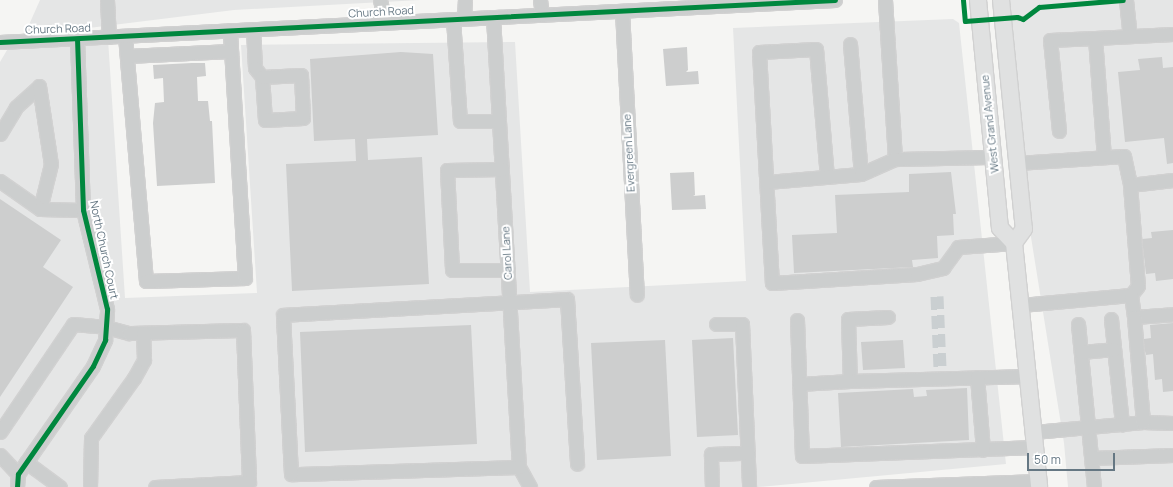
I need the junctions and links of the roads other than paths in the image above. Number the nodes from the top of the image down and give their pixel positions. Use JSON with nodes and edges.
{"nodes":[{"id":1,"x":107,"y":0,"type":"edge"},
{"id":2,"x":380,"y":0,"type":"edge"},
{"id":3,"x":465,"y":0,"type":"edge"},
{"id":4,"x":540,"y":0,"type":"edge"},
{"id":5,"x":835,"y":0,"type":"edge"},
{"id":6,"x":885,"y":0,"type":"edge"},
{"id":7,"x":978,"y":0,"type":"edge"},
{"id":8,"x":1000,"y":0,"type":"edge"},
{"id":9,"x":1126,"y":0,"type":"edge"},
{"id":10,"x":763,"y":2,"type":"edge"},
{"id":11,"x":714,"y":3,"type":"edge"},
{"id":12,"x":653,"y":5,"type":"edge"},
{"id":13,"x":622,"y":11,"type":"junction"},
{"id":14,"x":542,"y":15,"type":"junction"},
{"id":15,"x":493,"y":17,"type":"junction"},
{"id":16,"x":459,"y":19,"type":"junction"},
{"id":17,"x":385,"y":22,"type":"junction"},
{"id":18,"x":253,"y":29,"type":"junction"},
{"id":19,"x":230,"y":30,"type":"junction"},
{"id":20,"x":1173,"y":34,"type":"edge"},
{"id":21,"x":125,"y":36,"type":"junction"},
{"id":22,"x":1130,"y":36,"type":"junction"},
{"id":23,"x":109,"y":37,"type":"junction"},
{"id":24,"x":77,"y":38,"type":"junction"},
{"id":25,"x":1096,"y":38,"type":"junction"},
{"id":26,"x":0,"y":42,"type":"edge"},
{"id":27,"x":850,"y":44,"type":"dead end"},
{"id":28,"x":231,"y":51,"type":"junction"},
{"id":29,"x":127,"y":56,"type":"junction"},
{"id":30,"x":262,"y":77,"type":"junction"},
{"id":31,"x":499,"y":121,"type":"junction"},
{"id":32,"x":1058,"y":131,"type":"dead end"},
{"id":33,"x":0,"y":134,"type":"edge"},
{"id":34,"x":993,"y":157,"type":"junction"},
{"id":35,"x":1104,"y":157,"type":"junction"},
{"id":36,"x":895,"y":159,"type":"junction"},
{"id":37,"x":1017,"y":163,"type":"junction"},
{"id":38,"x":502,"y":169,"type":"junction"},
{"id":39,"x":861,"y":174,"type":"junction"},
{"id":40,"x":827,"y":177,"type":"junction"},
{"id":41,"x":1173,"y":180,"type":"edge"},
{"id":42,"x":0,"y":181,"type":"edge"},
{"id":43,"x":767,"y":182,"type":"junction"},
{"id":44,"x":1130,"y":185,"type":"junction"},
{"id":45,"x":40,"y":209,"type":"junction"},
{"id":46,"x":83,"y":210,"type":"junction"},
{"id":47,"x":1014,"y":243,"type":"junction"},
{"id":48,"x":508,"y":270,"type":"junction"},
{"id":49,"x":637,"y":295,"type":"dead end"},
{"id":50,"x":1131,"y":295,"type":"junction"},
{"id":51,"x":509,"y":302,"type":"junction"},
{"id":52,"x":1021,"y":305,"type":"junction"},
{"id":53,"x":1173,"y":314,"type":"edge"},
{"id":54,"x":888,"y":317,"type":"dead end"},
{"id":55,"x":1134,"y":318,"type":"junction"},
{"id":56,"x":1111,"y":319,"type":"dead end"},
{"id":57,"x":797,"y":320,"type":"dead end"},
{"id":58,"x":716,"y":324,"type":"dead end"},
{"id":59,"x":1078,"y":324,"type":"dead end"},
{"id":60,"x":106,"y":327,"type":"junction"},
{"id":61,"x":143,"y":333,"type":"junction"},
{"id":62,"x":1114,"y":349,"type":"junction"},
{"id":63,"x":1081,"y":352,"type":"junction"},
{"id":64,"x":1029,"y":376,"type":"junction"},
{"id":65,"x":977,"y":377,"type":"junction"},
{"id":66,"x":850,"y":381,"type":"junction"},
{"id":67,"x":799,"y":384,"type":"junction"},
{"id":68,"x":1143,"y":422,"type":"junction"},
{"id":69,"x":1173,"y":423,"type":"edge"},
{"id":70,"x":1122,"y":424,"type":"junction"},
{"id":71,"x":1088,"y":427,"type":"junction"},
{"id":72,"x":0,"y":432,"type":"edge"},
{"id":73,"x":1034,"y":440,"type":"junction"},
{"id":74,"x":983,"y":450,"type":"junction"},
{"id":75,"x":748,"y":453,"type":"junction"},
{"id":76,"x":1173,"y":454,"type":"edge"},
{"id":77,"x":0,"y":455,"type":"edge"},
{"id":78,"x":1091,"y":458,"type":"junction"},
{"id":79,"x":26,"y":462,"type":"junction"},
{"id":80,"x":577,"y":464,"type":"dead end"},
{"id":81,"x":519,"y":467,"type":"junction"},
{"id":82,"x":18,"y":474,"type":"junction"},
{"id":83,"x":1039,"y":484,"type":"edge"},
{"id":84,"x":981,"y":485,"type":"edge"},
{"id":85,"x":17,"y":487,"type":"edge"},
{"id":86,"x":60,"y":487,"type":"edge"},
{"id":87,"x":90,"y":487,"type":"edge"},
{"id":88,"x":155,"y":487,"type":"edge"},
{"id":89,"x":530,"y":487,"type":"edge"},
{"id":90,"x":712,"y":487,"type":"edge"},
{"id":91,"x":749,"y":487,"type":"edge"},
{"id":92,"x":876,"y":487,"type":"edge"},
{"id":93,"x":1094,"y":487,"type":"edge"}],
"edges":[{"from":1,"to":23,"type":"street"},
{"from":2,"to":17,"type":"street"},
{"from":3,"to":16,"type":"street"},
{"from":4,"to":14,"type":"street"},
{"from":5,"to":10,"type":"street","name":"Church Road"},
{"from":6,"to":36,"type":"street"},
{"from":7,"to":34,"type":"main road","name":"West Grand Avenue"},
{"from":8,"to":37,"type":"main road","name":"West Grand Avenue"},
{"from":9,"to":22,"type":"street"},
{"from":10,"to":11,"type":"street","name":"Church Road"},
{"from":11,"to":12,"type":"street","name":"Church Road"},
{"from":12,"to":13,"type":"street","name":"Church Road"},
{"from":13,"to":14,"type":"street","name":"Church Road"},
{"from":13,"to":49,"type":"street","name":"Evergreen Lane"},
{"from":14,"to":15,"type":"street","name":"Church Road"},
{"from":15,"to":16,"type":"street","name":"Church Road"},
{"from":15,"to":31,"type":"street","name":"Carol Lane"},
{"from":16,"to":17,"type":"street","name":"Church Road"},
{"from":16,"to":31,"type":"street"},
{"from":17,"to":18,"type":"street","name":"Church Road"},
{"from":18,"to":19,"type":"street","name":"Church Road"},
{"from":18,"to":30,"type":"street"},
{"from":19,"to":21,"type":"street","name":"Church Road"},
{"from":19,"to":28,"type":"street"},
{"from":20,"to":22,"type":"street"},
{"from":21,"to":23,"type":"street","name":"Church Road"},
{"from":21,"to":29,"type":"street"},
{"from":22,"to":25,"type":"street"},
{"from":23,"to":24,"type":"street","name":"Church Road"},
{"from":24,"to":26,"type":"street","name":"Church Road"},
{"from":24,"to":46,"type":"street","name":"North Church Court"},
{"from":25,"to":32,"type":"street"},
{"from":25,"to":35,"type":"street"},
{"from":27,"to":39,"type":"street"},
{"from":28,"to":29,"type":"street"},
{"from":28,"to":29,"type":"street"},
{"from":30,"to":30,"type":"street"},
{"from":31,"to":38,"type":"street","name":"Carol Lane"},
{"from":33,"to":45,"type":"street"},
{"from":34,"to":36,"type":"street"},
{"from":34,"to":47,"type":"main road","name":"West Grand Avenue"},
{"from":35,"to":37,"type":"street"},
{"from":35,"to":44,"type":"street"},
{"from":36,"to":39,"type":"street"},
{"from":37,"to":47,"type":"main road","name":"West Grand Avenue"},
{"from":38,"to":48,"type":"street","name":"Carol Lane"},
{"from":38,"to":48,"type":"street"},
{"from":39,"to":40,"type":"street"},
{"from":40,"to":43,"type":"street"},
{"from":40,"to":43,"type":"street"},
{"from":41,"to":44,"type":"street"},
{"from":42,"to":45,"type":"street"},
{"from":43,"to":47,"type":"street"},
{"from":44,"to":50,"type":"street"},
{"from":45,"to":46,"type":"street"},
{"from":46,"to":60,"type":"street","name":"North Church Court"},
{"from":47,"to":52,"type":"main road"},
{"from":48,"to":51,"type":"street","name":"Carol Lane"},
{"from":50,"to":52,"type":"street"},
{"from":50,"to":55,"type":"street"},
{"from":51,"to":80,"type":"street"},
{"from":51,"to":81,"type":"street","name":"Carol Lane"},
{"from":51,"to":81,"type":"street"},
{"from":52,"to":64,"type":"main road"},
{"from":53,"to":55,"type":"street"},
{"from":54,"to":66,"type":"street"},
{"from":55,"to":68,"type":"street"},
{"from":56,"to":62,"type":"street"},
{"from":57,"to":67,"type":"street"},
{"from":58,"to":75,"type":"street"},
{"from":59,"to":63,"type":"street"},
{"from":60,"to":61,"type":"street"},
{"from":60,"to":72,"type":"street"},
{"from":60,"to":79,"type":"street","name":"North Church Court"},
{"from":61,"to":87,"type":"street"},
{"from":61,"to":88,"type":"street"},
{"from":62,"to":63,"type":"street"},
{"from":62,"to":70,"type":"street"},
{"from":63,"to":71,"type":"street"},
{"from":64,"to":65,"type":"street"},
{"from":64,"to":73,"type":"main road"},
{"from":65,"to":66,"type":"street"},
{"from":65,"to":74,"type":"street"},
{"from":66,"to":67,"type":"street"},
{"from":67,"to":74,"type":"street"},
{"from":68,"to":69,"type":"street"},
{"from":68,"to":70,"type":"street"},
{"from":70,"to":71,"type":"street"},
{"from":71,"to":73,"type":"street"},
{"from":71,"to":78,"type":"street"},
{"from":73,"to":74,"type":"street"},
{"from":73,"to":83,"type":"main road"},
{"from":75,"to":90,"type":"street"},
{"from":75,"to":91,"type":"street"},
{"from":76,"to":78,"type":"street"},
{"from":77,"to":82,"type":"street"},
{"from":78,"to":93,"type":"street"},
{"from":79,"to":82,"type":"street","name":"North Church Court"},
{"from":79,"to":86,"type":"street"},
{"from":81,"to":89,"type":"street","name":"Carol Lane"},
{"from":82,"to":85,"type":"street","name":"North Church Court"},
{"from":83,"to":84,"type":"street"},
{"from":84,"to":92,"type":"street"}]}
